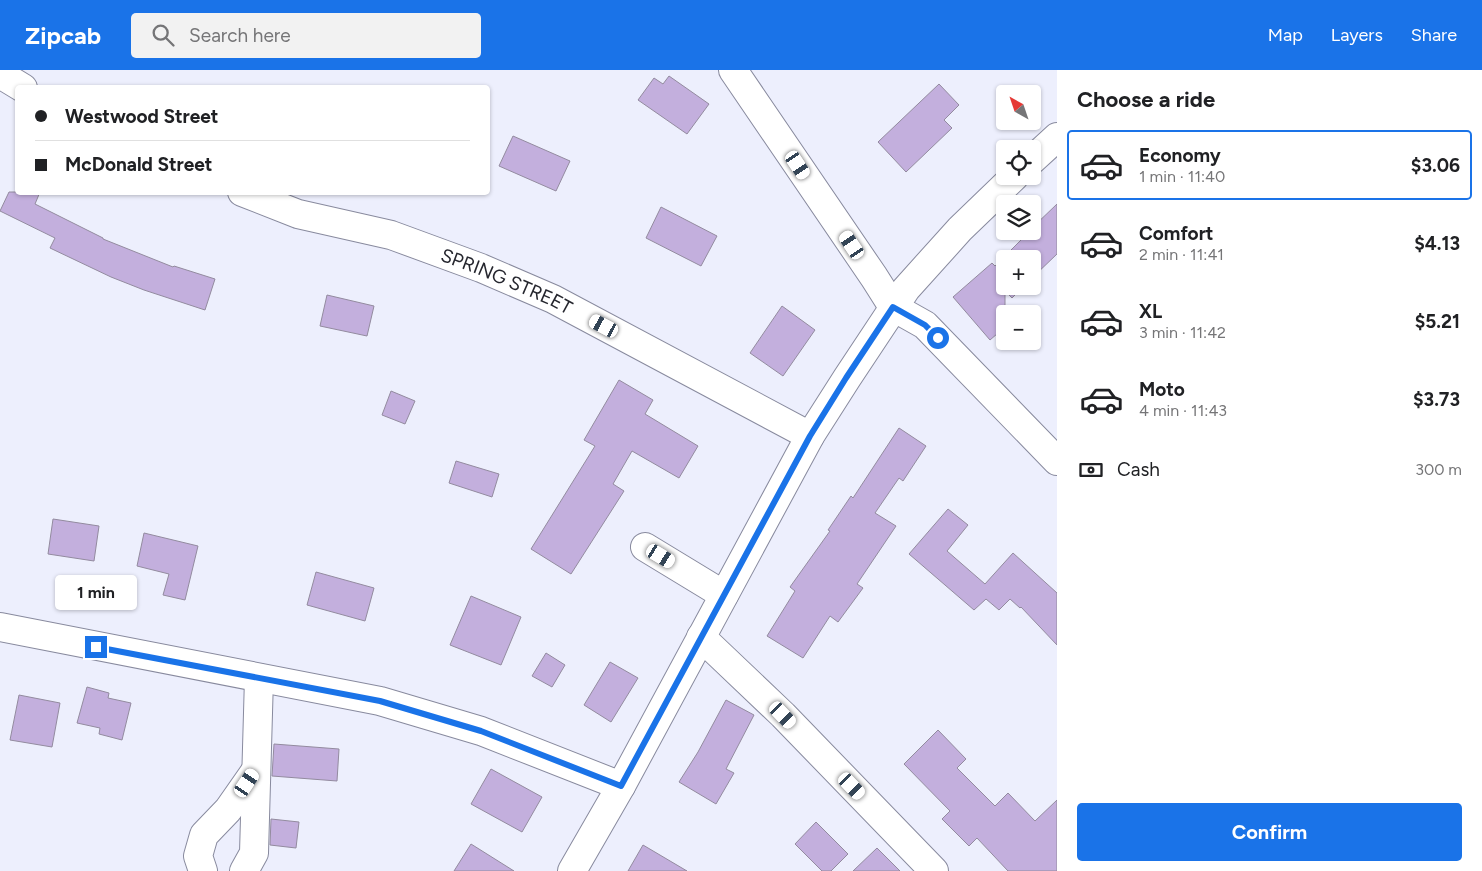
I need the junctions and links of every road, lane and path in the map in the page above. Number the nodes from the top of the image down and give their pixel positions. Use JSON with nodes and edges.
{"nodes":[{"id":1,"x":733,"y":70,"type":"edge"},
{"id":2,"x":0,"y":74,"type":"edge"},
{"id":3,"x":18,"y":85,"type":"edge"},
{"id":4,"x":1057,"y":137,"type":"edge"},
{"id":5,"x":1041,"y":152,"type":"edge"},
{"id":6,"x":1006,"y":185,"type":"edge"},
{"id":7,"x":250,"y":195,"type":"edge"},
{"id":8,"x":893,"y":307,"type":"junction"},
{"id":9,"x":810,"y":436,"type":"junction"},
{"id":10,"x":1057,"y":461,"type":"edge"},
{"id":11,"x":645,"y":547,"type":"dead end"},
{"id":12,"x":724,"y":595,"type":"junction"},
{"id":13,"x":0,"y":627,"type":"edge"},
{"id":14,"x":701,"y":637,"type":"junction"},
{"id":15,"x":259,"y":678,"type":"junction"},
{"id":16,"x":256,"y":770,"type":"junction"},
{"id":17,"x":621,"y":786,"type":"junction"},
{"id":18,"x":204,"y":871,"type":"edge"},
{"id":19,"x":244,"y":871,"type":"edge"},
{"id":20,"x":572,"y":871,"type":"edge"},
{"id":21,"x":934,"y":871,"type":"edge"}],
"edges":[{"from":1,"to":8,"type":"street"},
{"from":2,"to":3,"type":"street"},
{"from":4,"to":5,"type":"street"},
{"from":6,"to":8,"type":"street"},
{"from":7,"to":9,"type":"street","name":"SPRING STREET"},
{"from":8,"to":9,"type":"street"},
{"from":8,"to":10,"type":"street"},
{"from":9,"to":12,"type":"street"},
{"from":11,"to":12,"type":"street"},
{"from":12,"to":14,"type":"street"},
{"from":13,"to":15,"type":"street"},
{"from":14,"to":17,"type":"street"},
{"from":14,"to":21,"type":"street"},
{"from":15,"to":16,"type":"street"},
{"from":15,"to":17,"type":"street"},
{"from":16,"to":18,"type":"street"},
{"from":16,"to":19,"type":"street"},
{"from":17,"to":20,"type":"street"}]}
